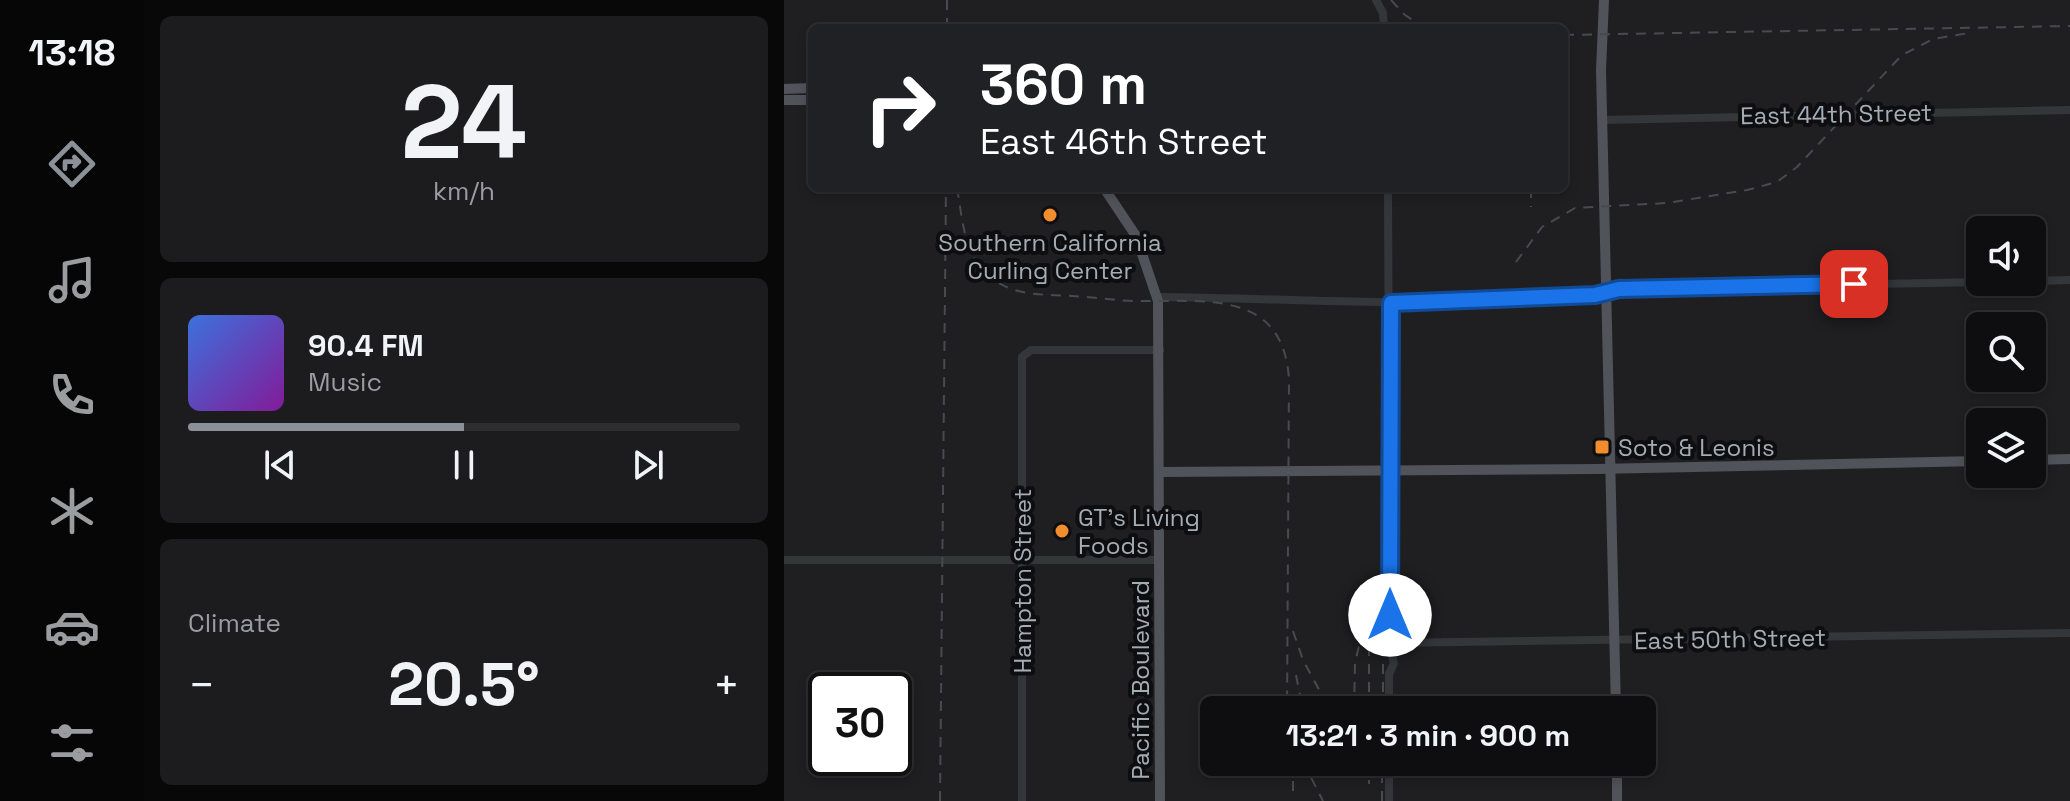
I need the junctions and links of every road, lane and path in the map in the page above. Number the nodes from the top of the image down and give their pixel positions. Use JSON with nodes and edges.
{"nodes":[{"id":1,"x":1376,"y":0,"type":"edge"},
{"id":2,"x":1604,"y":0,"type":"edge"},
{"id":3,"x":1384,"y":24,"type":"edge"},
{"id":4,"x":808,"y":88,"type":"edge"},
{"id":5,"x":784,"y":89,"type":"edge"},
{"id":6,"x":784,"y":100,"type":"edge"},
{"id":7,"x":808,"y":100,"type":"edge"},
{"id":8,"x":2070,"y":110,"type":"edge"},
{"id":9,"x":1603,"y":120,"type":"junction"},
{"id":10,"x":1107,"y":192,"type":"edge"},
{"id":11,"x":1388,"y":192,"type":"edge"},
{"id":12,"x":2070,"y":280,"type":"edge"},
{"id":13,"x":2046,"y":281,"type":"edge"},
{"id":14,"x":1966,"y":282,"type":"edge"},
{"id":15,"x":1607,"y":292,"type":"junction"},
{"id":16,"x":1158,"y":297,"type":"junction"},
{"id":17,"x":1391,"y":303,"type":"junction"},
{"id":18,"x":1160,"y":350,"type":"junction"},
{"id":19,"x":2070,"y":459,"type":"edge"},
{"id":20,"x":2046,"y":460,"type":"edge"},
{"id":21,"x":1966,"y":461,"type":"edge"},
{"id":22,"x":1610,"y":469,"type":"junction"},
{"id":23,"x":1390,"y":471,"type":"junction"},
{"id":24,"x":1160,"y":472,"type":"junction"},
{"id":25,"x":784,"y":560,"type":"edge"},
{"id":26,"x":1022,"y":560,"type":"junction"},
{"id":27,"x":1160,"y":560,"type":"junction"},
{"id":28,"x":2070,"y":633,"type":"edge"},
{"id":29,"x":1615,"y":641,"type":"junction"},
{"id":30,"x":1390,"y":643,"type":"junction"},
{"id":31,"x":1389,"y":696,"type":"edge"},
{"id":32,"x":1616,"y":696,"type":"edge"},
{"id":33,"x":1389,"y":776,"type":"edge"},
{"id":34,"x":1617,"y":776,"type":"edge"},
{"id":35,"x":1022,"y":801,"type":"edge"},
{"id":36,"x":1160,"y":801,"type":"edge"},
{"id":37,"x":1389,"y":801,"type":"edge"},
{"id":38,"x":1617,"y":801,"type":"edge"}],
"edges":[{"from":1,"to":3,"type":"street"},
{"from":2,"to":9,"type":"main road"},
{"from":4,"to":5,"type":"main road"},
{"from":6,"to":7,"type":"main road"},
{"from":8,"to":9,"type":"street","name":"East 44th Street"},
{"from":9,"to":15,"type":"main road"},
{"from":10,"to":16,"type":"main road","name":"Pacific Boulevard"},
{"from":11,"to":17,"type":"street"},
{"from":12,"to":13,"type":"street"},
{"from":14,"to":15,"type":"street"},
{"from":15,"to":17,"type":"street"},
{"from":15,"to":22,"type":"main road"},
{"from":16,"to":17,"type":"street"},
{"from":16,"to":18,"type":"main road","name":"Pacific Boulevard"},
{"from":17,"to":23,"type":"street"},
{"from":18,"to":24,"type":"main road","name":"Pacific Boulevard"},
{"from":18,"to":26,"type":"street","name":"Hampton Street"},
{"from":19,"to":20,"type":"main road"},
{"from":21,"to":22,"type":"main road"},
{"from":22,"to":23,"type":"main road"},
{"from":22,"to":29,"type":"main road"},
{"from":23,"to":24,"type":"main road"},
{"from":23,"to":30,"type":"street"},
{"from":24,"to":27,"type":"main road","name":"Pacific Boulevard"},
{"from":25,"to":26,"type":"street"},
{"from":26,"to":27,"type":"street"},
{"from":26,"to":35,"type":"street","name":"Hampton Street"},
{"from":27,"to":36,"type":"main road","name":"Pacific Boulevard"},
{"from":28,"to":29,"type":"street","name":"East 50th Street"},
{"from":29,"to":30,"type":"street","name":"East 50th Street"},
{"from":29,"to":32,"type":"main road"},
{"from":30,"to":31,"type":"street"},
{"from":33,"to":37,"type":"street"},
{"from":34,"to":38,"type":"main road"}]}
